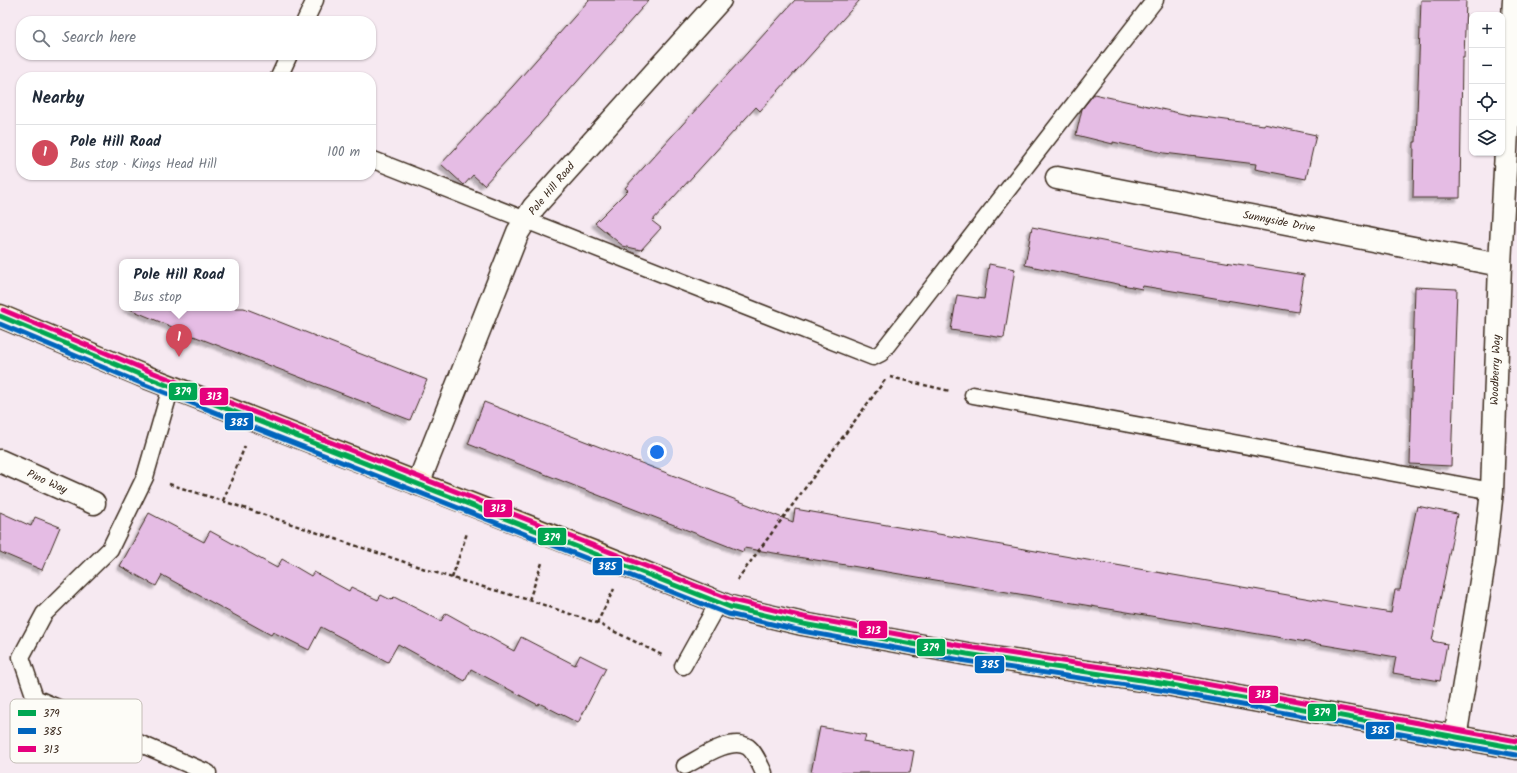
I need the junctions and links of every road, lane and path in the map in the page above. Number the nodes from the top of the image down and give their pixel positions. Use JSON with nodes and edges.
{"nodes":[{"id":1,"x":315,"y":0,"type":"edge"},
{"id":2,"x":720,"y":0,"type":"edge"},
{"id":3,"x":1155,"y":0,"type":"edge"},
{"id":4,"x":1514,"y":0,"type":"edge"},
{"id":5,"x":307,"y":16,"type":"edge"},
{"id":6,"x":286,"y":60,"type":"edge"},
{"id":7,"x":280,"y":72,"type":"edge"},
{"id":8,"x":376,"y":161,"type":"edge"},
{"id":9,"x":1057,"y":178,"type":"dead end"},
{"id":10,"x":526,"y":220,"type":"junction"},
{"id":11,"x":1500,"y":265,"type":"junction"},
{"id":12,"x":0,"y":316,"type":"edge"},
{"id":13,"x":171,"y":387,"type":"junction"},
{"id":14,"x":973,"y":395,"type":"joint"},
{"id":15,"x":244,"y":448,"type":"dead end"},
{"id":16,"x":0,"y":461,"type":"edge"},
{"id":17,"x":145,"y":477,"type":"junction"},
{"id":18,"x":418,"y":484,"type":"junction"},
{"id":19,"x":1492,"y":490,"type":"junction"},
{"id":20,"x":223,"y":501,"type":"junction"},
{"id":21,"x":94,"y":503,"type":"dead end"},
{"id":22,"x":460,"y":555,"type":"dead end"},
{"id":23,"x":539,"y":571,"type":"dead end"},
{"id":24,"x":452,"y":578,"type":"junction"},
{"id":25,"x":610,"y":597,"type":"dead end"},
{"id":26,"x":529,"y":600,"type":"junction"},
{"id":27,"x":720,"y":604,"type":"junction"},
{"id":28,"x":597,"y":623,"type":"junction"},
{"id":29,"x":683,"y":666,"type":"joint"},
{"id":30,"x":37,"y":699,"type":"edge"},
{"id":31,"x":1455,"y":738,"type":"junction"},
{"id":32,"x":142,"y":744,"type":"edge"},
{"id":33,"x":1517,"y":748,"type":"edge"},
{"id":34,"x":685,"y":766,"type":"dead end"},
{"id":35,"x":208,"y":773,"type":"edge"},
{"id":36,"x":764,"y":773,"type":"edge"}],
"edges":[{"from":1,"to":5,"type":"lane"},
{"from":2,"to":10,"type":"street","name":"Pole Hill Road"},
{"from":3,"to":10,"type":"lane"},
{"from":4,"to":11,"type":"street","name":"Woodberry Way"},
{"from":6,"to":7,"type":"lane"},
{"from":8,"to":10,"type":"lane"},
{"from":9,"to":11,"type":"street","name":"Sunnyside Drive"},
{"from":10,"to":18,"type":"street","name":"Pole Hill Road"},
{"from":11,"to":19,"type":"street","name":"Woodberry Way"},
{"from":12,"to":13,"type":"main road"},
{"from":13,"to":17,"type":"lane"},
{"from":13,"to":18,"type":"main road"},
{"from":14,"to":19,"type":"lane"},
{"from":14,"to":27,"type":"path"},
{"from":15,"to":20,"type":"path"},
{"from":16,"to":21,"type":"street","name":"Pino Way"},
{"from":17,"to":20,"type":"path"},
{"from":17,"to":30,"type":"lane"},
{"from":18,"to":27,"type":"main road"},
{"from":19,"to":31,"type":"street","name":"Woodberry Way"},
{"from":20,"to":24,"type":"path"},
{"from":22,"to":24,"type":"path"},
{"from":23,"to":26,"type":"path"},
{"from":24,"to":26,"type":"path"},
{"from":25,"to":28,"type":"path"},
{"from":26,"to":28,"type":"path"},
{"from":27,"to":29,"type":"lane"},
{"from":27,"to":31,"type":"main road"},
{"from":28,"to":29,"type":"path"},
{"from":31,"to":33,"type":"main road"},
{"from":32,"to":35,"type":"lane"},
{"from":34,"to":36,"type":"lane"}]}
